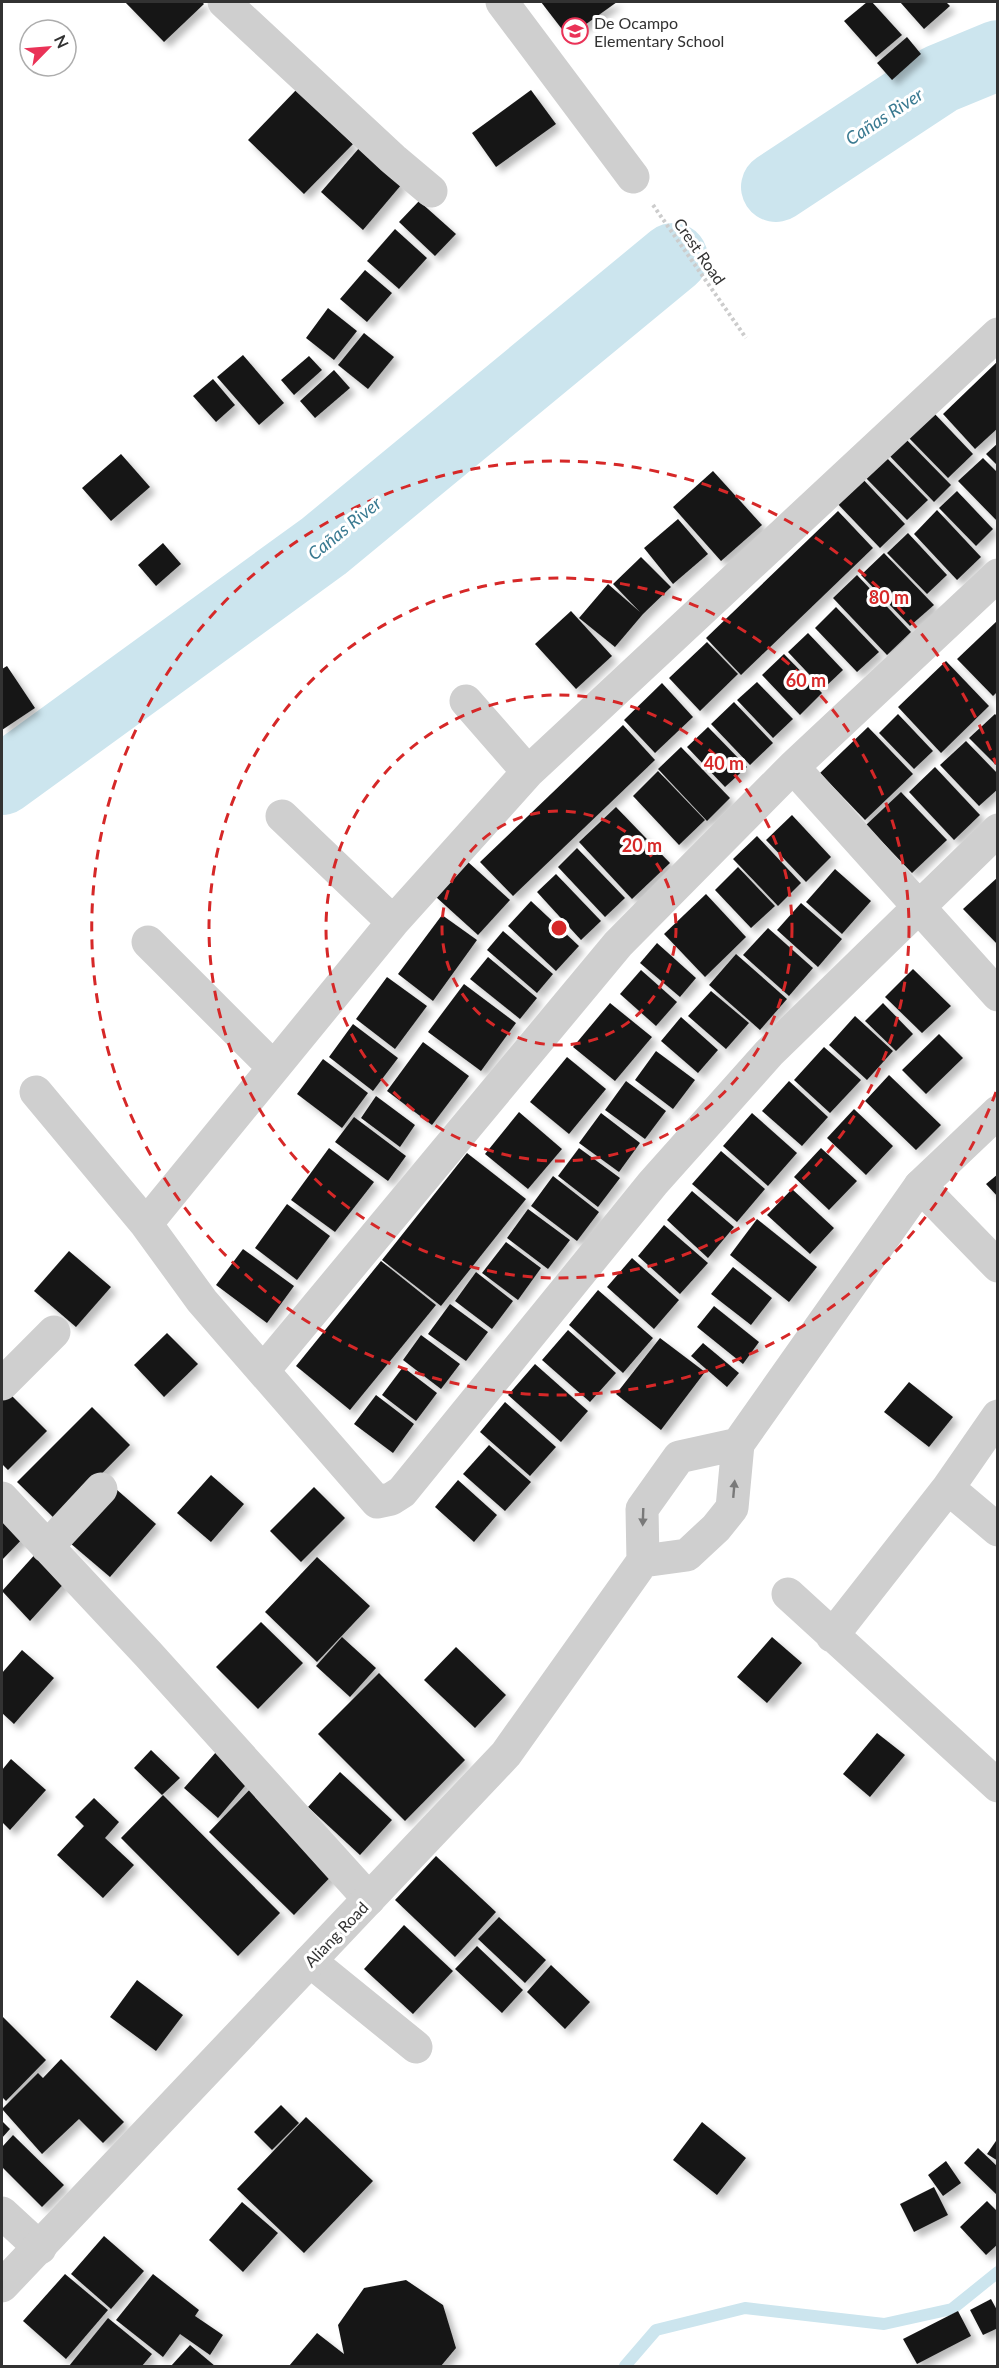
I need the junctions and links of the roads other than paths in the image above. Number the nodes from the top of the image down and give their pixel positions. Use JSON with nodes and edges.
{"nodes":[{"id":1,"x":224,"y":2,"type":"edge"},
{"id":2,"x":502,"y":2,"type":"edge"},
{"id":3,"x":633,"y":177,"type":"road end"},
{"id":4,"x":431,"y":191,"type":"dead end"},
{"id":5,"x":998,"y":334,"type":"edge"},
{"id":6,"x":998,"y":575,"type":"edge"},
{"id":7,"x":466,"y":701,"type":"dead end"},
{"id":8,"x":793,"y":767,"type":"junction"},
{"id":9,"x":528,"y":772,"type":"junction"},
{"id":10,"x":282,"y":816,"type":"dead end"},
{"id":11,"x":998,"y":830,"type":"edge"},
{"id":12,"x":918,"y":905,"type":"junction"},
{"id":13,"x":393,"y":922,"type":"junction"},
{"id":14,"x":148,"y":942,"type":"dead end"},
{"id":15,"x":998,"y":995,"type":"edge"},
{"id":16,"x":273,"y":1067,"type":"junction"},
{"id":17,"x":36,"y":1092,"type":"dead end"},
{"id":18,"x":998,"y":1112,"type":"edge"},
{"id":19,"x":920,"y":1186,"type":"junction"},
{"id":20,"x":146,"y":1224,"type":"junction"},
{"id":21,"x":998,"y":1266,"type":"edge"},
{"id":22,"x":54,"y":1332,"type":"dead end"},
{"id":23,"x":263,"y":1371,"type":"junction"},
{"id":24,"x":2,"y":1384,"type":"edge"},
{"id":25,"x":998,"y":1416,"type":"edge"},
{"id":26,"x":738,"y":1444,"type":"junction"},
{"id":27,"x":948,"y":1488,"type":"junction"},
{"id":28,"x":101,"y":1489,"type":"dead end"},
{"id":29,"x":2,"y":1498,"type":"edge"},
{"id":30,"x":998,"y":1530,"type":"edge"},
{"id":31,"x":47,"y":1546,"type":"junction"},
{"id":32,"x":643,"y":1561,"type":"junction"},
{"id":33,"x":788,"y":1594,"type":"dead end"},
{"id":34,"x":832,"y":1636,"type":"junction"},
{"id":35,"x":998,"y":1786,"type":"edge"},
{"id":36,"x":369,"y":1899,"type":"junction"},
{"id":37,"x":310,"y":1961,"type":"junction"},
{"id":38,"x":416,"y":2047,"type":"dead end"},
{"id":39,"x":2,"y":2213,"type":"edge"},
{"id":40,"x":40,"y":2248,"type":"junction"},
{"id":41,"x":2,"y":2286,"type":"edge"}],
"edges":[{"from":1,"to":4,"type":"street"},
{"from":2,"to":3,"type":"street"},
{"from":5,"to":9,"type":"street"},
{"from":6,"to":8,"type":"street"},
{"from":7,"to":9,"type":"street"},
{"from":8,"to":12,"type":"street"},
{"from":8,"to":23,"type":"street"},
{"from":9,"to":13,"type":"street"},
{"from":10,"to":13,"type":"street"},
{"from":11,"to":12,"type":"street"},
{"from":12,"to":15,"type":"street"},
{"from":12,"to":23,"type":"street"},
{"from":13,"to":16,"type":"street"},
{"from":14,"to":16,"type":"street"},
{"from":16,"to":20,"type":"street"},
{"from":17,"to":20,"type":"street"},
{"from":18,"to":19,"type":"street"},
{"from":19,"to":21,"type":"street"},
{"from":19,"to":26,"type":"street"},
{"from":20,"to":23,"type":"street"},
{"from":22,"to":24,"type":"street"},
{"from":25,"to":27,"type":"street"},
{"from":32,"to":26,"type":"street","one_way":true},
{"from":26,"to":32,"type":"street","one_way":true},
{"from":27,"to":30,"type":"street"},
{"from":27,"to":34,"type":"street"},
{"from":28,"to":31,"type":"street"},
{"from":29,"to":31,"type":"street"},
{"from":31,"to":36,"type":"street"},
{"from":32,"to":36,"type":"street","name":"Aliang Road"},
{"from":33,"to":34,"type":"street"},
{"from":34,"to":35,"type":"street"},
{"from":36,"to":37,"type":"street","name":"Aliang Road"},
{"from":37,"to":38,"type":"street"},
{"from":37,"to":40,"type":"street","name":"Aliang Road"},
{"from":39,"to":40,"type":"street"},
{"from":40,"to":41,"type":"street","name":"Aliang Road"}]}
